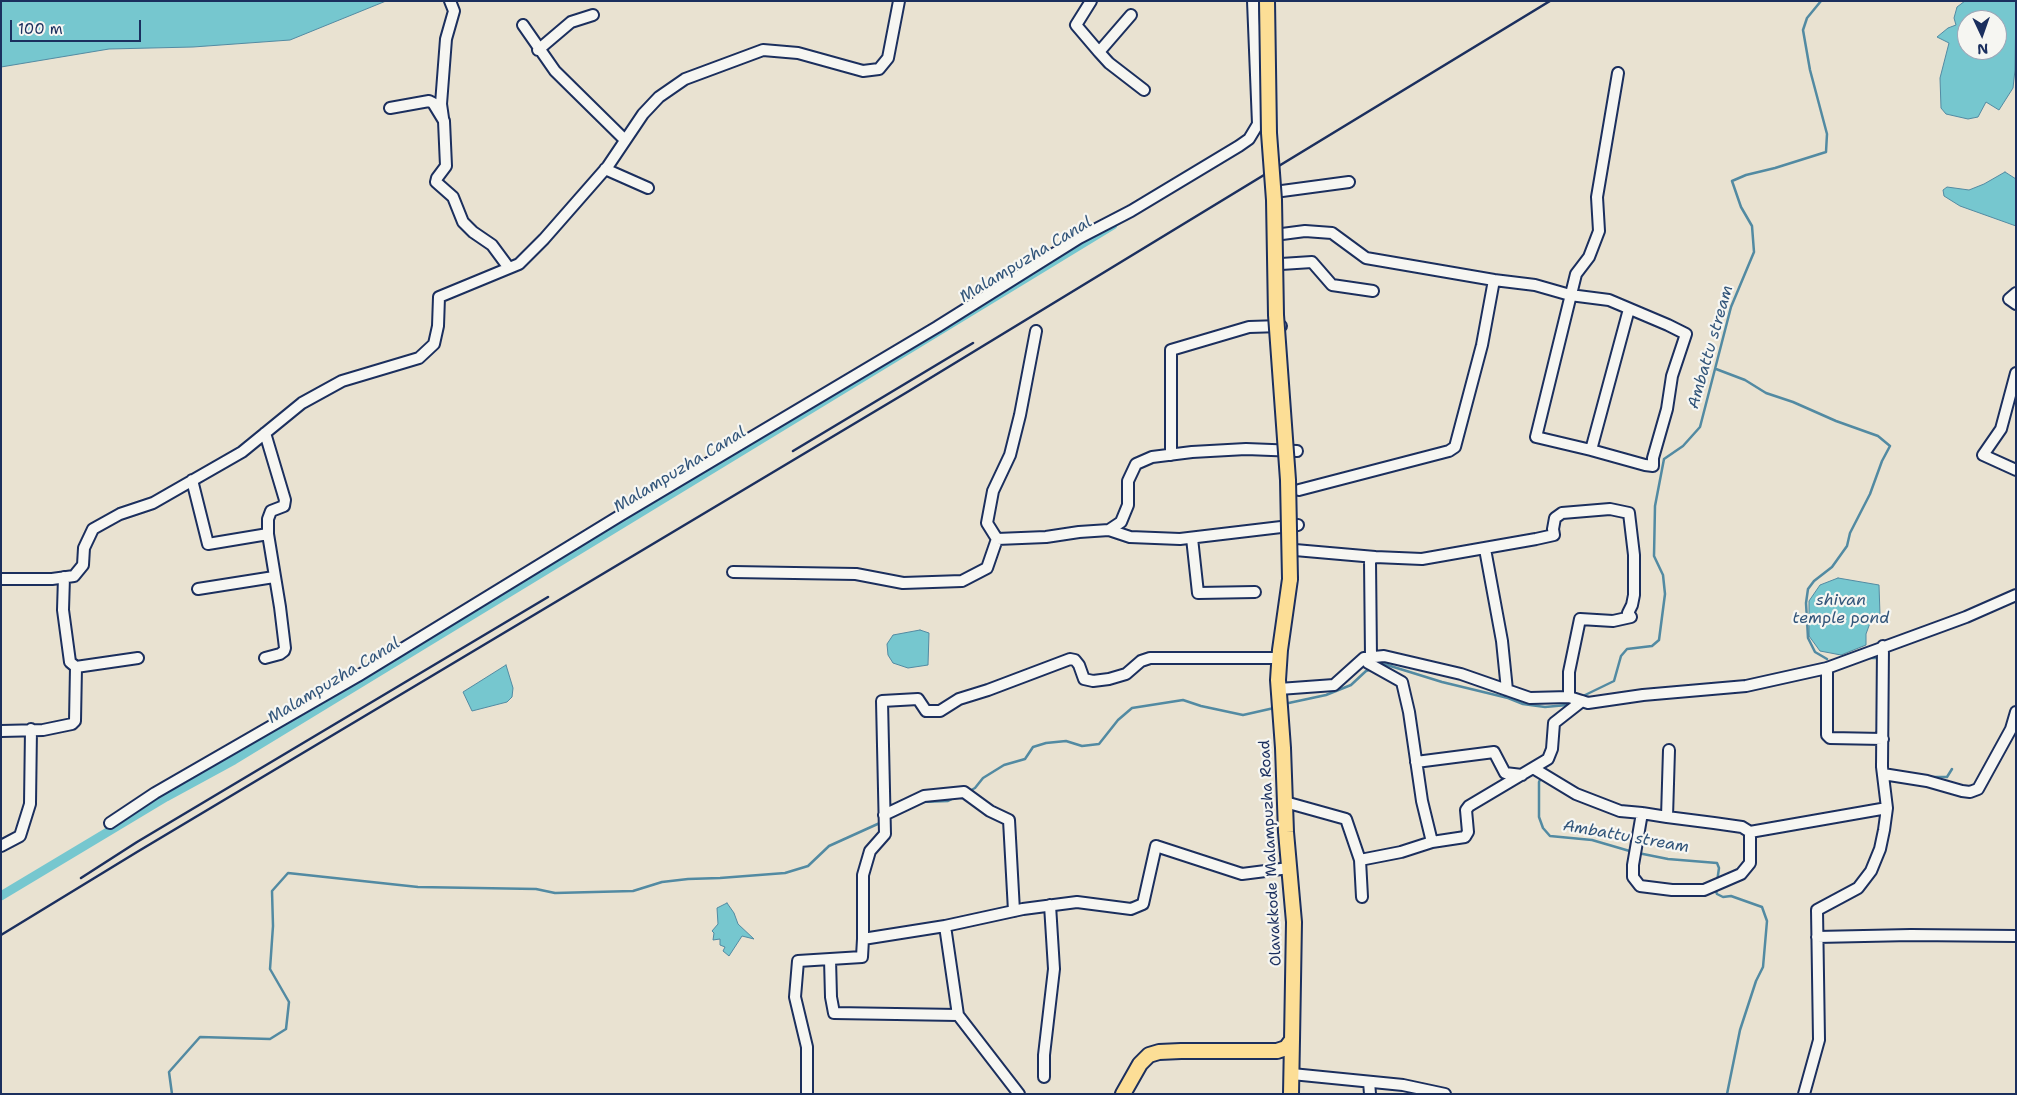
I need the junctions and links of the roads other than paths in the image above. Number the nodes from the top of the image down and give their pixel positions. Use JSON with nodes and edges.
{"nodes":[{"id":1,"x":450,"y":1,"type":"edge"},
{"id":2,"x":899,"y":1,"type":"edge"},
{"id":3,"x":1091,"y":1,"type":"edge"},
{"id":4,"x":1253,"y":1,"type":"edge"},
{"id":5,"x":1267,"y":1,"type":"edge"},
{"id":6,"x":593,"y":15,"type":"dead end"},
{"id":7,"x":1131,"y":15,"type":"dead end"},
{"id":8,"x":523,"y":25,"type":"dead end"},
{"id":9,"x":538,"y":50,"type":"junction"},
{"id":10,"x":1099,"y":52,"type":"junction"},
{"id":11,"x":1618,"y":73,"type":"dead end"},
{"id":12,"x":1144,"y":90,"type":"dead end"},
{"id":13,"x":1277,"y":102,"type":"dead end"},
{"id":14,"x":1257,"y":107,"type":"junction"},
{"id":15,"x":390,"y":108,"type":"dead end"},
{"id":16,"x":444,"y":121,"type":"junction"},
{"id":17,"x":625,"y":140,"type":"junction"},
{"id":18,"x":605,"y":169,"type":"junction"},
{"id":19,"x":1349,"y":182,"type":"dead end"},
{"id":20,"x":648,"y":188,"type":"dead end"},
{"id":21,"x":1282,"y":191,"type":"dead end"},
{"id":22,"x":1282,"y":234,"type":"dead end"},
{"id":23,"x":1281,"y":264,"type":"dead end"},
{"id":24,"x":509,"y":268,"type":"junction"},
{"id":25,"x":1494,"y":280,"type":"junction"},
{"id":26,"x":1372,"y":291,"type":"dead end"},
{"id":27,"x":2016,"y":293,"type":"edge"},
{"id":28,"x":1570,"y":295,"type":"junction"},
{"id":29,"x":2016,"y":304,"type":"edge"},
{"id":30,"x":1629,"y":308,"type":"junction"},
{"id":31,"x":1281,"y":326,"type":"dead end"},
{"id":32,"x":1036,"y":331,"type":"dead end"},
{"id":33,"x":2016,"y":373,"type":"edge"},
{"id":34,"x":265,"y":434,"type":"junction"},
{"id":35,"x":1591,"y":450,"type":"junction"},
{"id":36,"x":1297,"y":451,"type":"dead end"},
{"id":37,"x":1171,"y":454,"type":"junction"},
{"id":38,"x":2016,"y":470,"type":"edge"},
{"id":39,"x":192,"y":480,"type":"junction"},
{"id":40,"x":1298,"y":490,"type":"dead end"},
{"id":41,"x":1298,"y":525,"type":"dead end"},
{"id":42,"x":1109,"y":530,"type":"junction"},
{"id":43,"x":268,"y":534,"type":"junction"},
{"id":44,"x":1192,"y":538,"type":"junction"},
{"id":45,"x":997,"y":539,"type":"junction"},
{"id":46,"x":1485,"y":549,"type":"junction"},
{"id":47,"x":1296,"y":550,"type":"dead end"},
{"id":48,"x":1375,"y":557,"type":"junction"},
{"id":49,"x":733,"y":572,"type":"dead end"},
{"id":50,"x":274,"y":577,"type":"junction"},
{"id":51,"x":64,"y":578,"type":"junction"},
{"id":52,"x":1,"y":579,"type":"edge"},
{"id":53,"x":198,"y":589,"type":"dead end"},
{"id":54,"x":1255,"y":592,"type":"dead end"},
{"id":55,"x":2016,"y":595,"type":"edge"},
{"id":56,"x":1883,"y":646,"type":"junction"},
{"id":57,"x":138,"y":658,"type":"dead end"},
{"id":58,"x":265,"y":658,"type":"dead end"},
{"id":59,"x":1279,"y":658,"type":"junction"},
{"id":60,"x":1367,"y":659,"type":"junction"},
{"id":61,"x":76,"y":667,"type":"junction"},
{"id":62,"x":1827,"y":668,"type":"junction"},
{"id":63,"x":1507,"y":690,"type":"junction"},
{"id":64,"x":1570,"y":697,"type":"junction"},
{"id":65,"x":1280,"y":699,"type":"junction"},
{"id":66,"x":1582,"y":701,"type":"junction"},
{"id":67,"x":2016,"y":712,"type":"edge"},
{"id":68,"x":31,"y":729,"type":"junction"},
{"id":69,"x":1,"y":732,"type":"edge"},
{"id":70,"x":1883,"y":739,"type":"junction"},
{"id":71,"x":1669,"y":750,"type":"dead end"},
{"id":72,"x":1416,"y":762,"type":"junction"},
{"id":73,"x":1539,"y":771,"type":"junction"},
{"id":74,"x":1883,"y":774,"type":"junction"},
{"id":75,"x":1522,"y":775,"type":"junction"},
{"id":76,"x":1285,"y":802,"type":"junction"},
{"id":77,"x":1887,"y":808,"type":"junction"},
{"id":78,"x":1642,"y":813,"type":"junction"},
{"id":79,"x":884,"y":815,"type":"junction"},
{"id":80,"x":1667,"y":817,"type":"junction"},
{"id":81,"x":110,"y":823,"type":"dead end"},
{"id":82,"x":1750,"y":832,"type":"junction"},
{"id":83,"x":1432,"y":842,"type":"junction"},
{"id":84,"x":1,"y":846,"type":"edge"},
{"id":85,"x":1360,"y":860,"type":"junction"},
{"id":86,"x":1289,"y":868,"type":"junction"},
{"id":87,"x":1362,"y":897,"type":"dead end"},
{"id":88,"x":1050,"y":905,"type":"junction"},
{"id":89,"x":1014,"y":911,"type":"junction"},
{"id":90,"x":945,"y":926,"type":"junction"},
{"id":91,"x":2016,"y":936,"type":"edge"},
{"id":92,"x":1817,"y":937,"type":"junction"},
{"id":93,"x":863,"y":939,"type":"junction"},
{"id":94,"x":830,"y":959,"type":"junction"},
{"id":95,"x":958,"y":1015,"type":"junction"},
{"id":96,"x":1292,"y":1040,"type":"junction"},
{"id":97,"x":1292,"y":1074,"type":"junction"},
{"id":98,"x":1044,"y":1077,"type":"dead end"},
{"id":99,"x":1369,"y":1082,"type":"junction"},
{"id":100,"x":807,"y":1094,"type":"edge"},
{"id":101,"x":1019,"y":1094,"type":"edge"},
{"id":102,"x":1123,"y":1094,"type":"edge"},
{"id":103,"x":1291,"y":1094,"type":"edge"},
{"id":104,"x":1370,"y":1094,"type":"edge"},
{"id":105,"x":1445,"y":1094,"type":"edge"},
{"id":106,"x":1804,"y":1094,"type":"edge"}],
"edges":[{"from":1,"to":16,"type":"street"},
{"from":2,"to":17,"type":"street"},
{"from":3,"to":10,"type":"street"},
{"from":4,"to":14,"type":"street"},
{"from":5,"to":59,"type":"main road","name":"Olavakkode Malampuzha Road","bridge":true},
{"from":6,"to":9,"type":"street"},
{"from":7,"to":10,"type":"street"},
{"from":8,"to":9,"type":"street"},
{"from":9,"to":17,"type":"street"},
{"from":10,"to":12,"type":"street"},
{"from":11,"to":28,"type":"street"},
{"from":13,"to":14,"type":"street"},
{"from":14,"to":81,"type":"street"},
{"from":15,"to":16,"type":"street"},
{"from":16,"to":24,"type":"street"},
{"from":17,"to":18,"type":"street"},
{"from":18,"to":20,"type":"street"},
{"from":18,"to":24,"type":"street"},
{"from":19,"to":21,"type":"street"},
{"from":22,"to":25,"type":"street"},
{"from":23,"to":26,"type":"street"},
{"from":24,"to":34,"type":"street"},
{"from":25,"to":28,"type":"street"},
{"from":25,"to":40,"type":"street"},
{"from":27,"to":29,"type":"street"},
{"from":28,"to":30,"type":"street"},
{"from":28,"to":35,"type":"street"},
{"from":30,"to":35,"type":"street"},
{"from":30,"to":35,"type":"street"},
{"from":31,"to":37,"type":"street"},
{"from":32,"to":45,"type":"street"},
{"from":33,"to":38,"type":"street"},
{"from":34,"to":39,"type":"street"},
{"from":34,"to":43,"type":"street"},
{"from":36,"to":37,"type":"street"},
{"from":37,"to":42,"type":"street"},
{"from":39,"to":43,"type":"street"},
{"from":39,"to":51,"type":"street"},
{"from":41,"to":44,"type":"street"},
{"from":42,"to":44,"type":"street"},
{"from":42,"to":45,"type":"street"},
{"from":43,"to":50,"type":"street"},
{"from":44,"to":54,"type":"street"},
{"from":45,"to":49,"type":"street"},
{"from":46,"to":48,"type":"street"},
{"from":46,"to":63,"type":"street"},
{"from":46,"to":64,"type":"street"},
{"from":47,"to":48,"type":"street"},
{"from":48,"to":60,"type":"street"},
{"from":50,"to":53,"type":"street"},
{"from":50,"to":58,"type":"street"},
{"from":51,"to":52,"type":"street"},
{"from":51,"to":61,"type":"street"},
{"from":55,"to":56,"type":"street"},
{"from":56,"to":62,"type":"street"},
{"from":56,"to":70,"type":"street"},
{"from":57,"to":61,"type":"street"},
{"from":59,"to":65,"type":"main road","name":"Olavakkode Malampuzha Road"},
{"from":59,"to":79,"type":"street"},
{"from":60,"to":63,"type":"street"},
{"from":60,"to":65,"type":"street"},
{"from":60,"to":72,"type":"street"},
{"from":61,"to":68,"type":"street"},
{"from":62,"to":66,"type":"street"},
{"from":62,"to":70,"type":"street"},
{"from":63,"to":64,"type":"street"},
{"from":64,"to":66,"type":"street"},
{"from":65,"to":76,"type":"main road","name":"Olavakkode Malampuzha Road"},
{"from":66,"to":73,"type":"street"},
{"from":67,"to":74,"type":"street"},
{"from":68,"to":69,"type":"street"},
{"from":68,"to":84,"type":"street"},
{"from":70,"to":74,"type":"street"},
{"from":71,"to":80,"type":"street"},
{"from":72,"to":75,"type":"street"},
{"from":72,"to":83,"type":"street"},
{"from":73,"to":75,"type":"street"},
{"from":73,"to":78,"type":"street"},
{"from":74,"to":77,"type":"street"},
{"from":75,"to":83,"type":"street"},
{"from":76,"to":85,"type":"street"},
{"from":76,"to":86,"type":"main road","name":"Olavakkode Malampuzha Road"},
{"from":77,"to":82,"type":"street"},
{"from":77,"to":92,"type":"street"},
{"from":78,"to":80,"type":"street"},
{"from":78,"to":82,"type":"street"},
{"from":79,"to":89,"type":"street"},
{"from":79,"to":93,"type":"street"},
{"from":80,"to":82,"type":"street"},
{"from":83,"to":85,"type":"street"},
{"from":85,"to":87,"type":"street"},
{"from":86,"to":88,"type":"street"},
{"from":86,"to":96,"type":"main road","name":"Olavakkode Malampuzha Road"},
{"from":88,"to":89,"type":"street"},
{"from":88,"to":98,"type":"street"},
{"from":89,"to":90,"type":"street"},
{"from":90,"to":93,"type":"street"},
{"from":90,"to":95,"type":"street"},
{"from":91,"to":92,"type":"street"},
{"from":92,"to":106,"type":"street"},
{"from":93,"to":94,"type":"street"},
{"from":94,"to":95,"type":"street"},
{"from":94,"to":100,"type":"street"},
{"from":95,"to":101,"type":"street"},
{"from":96,"to":97,"type":"main road","name":"Olavakkode Malampuzha Road"},
{"from":96,"to":102,"type":"main road"},
{"from":97,"to":99,"type":"street"},
{"from":97,"to":103,"type":"main road","name":"Olavakkode Malampuzha Road"},
{"from":99,"to":104,"type":"street"},
{"from":99,"to":105,"type":"street"}]}
